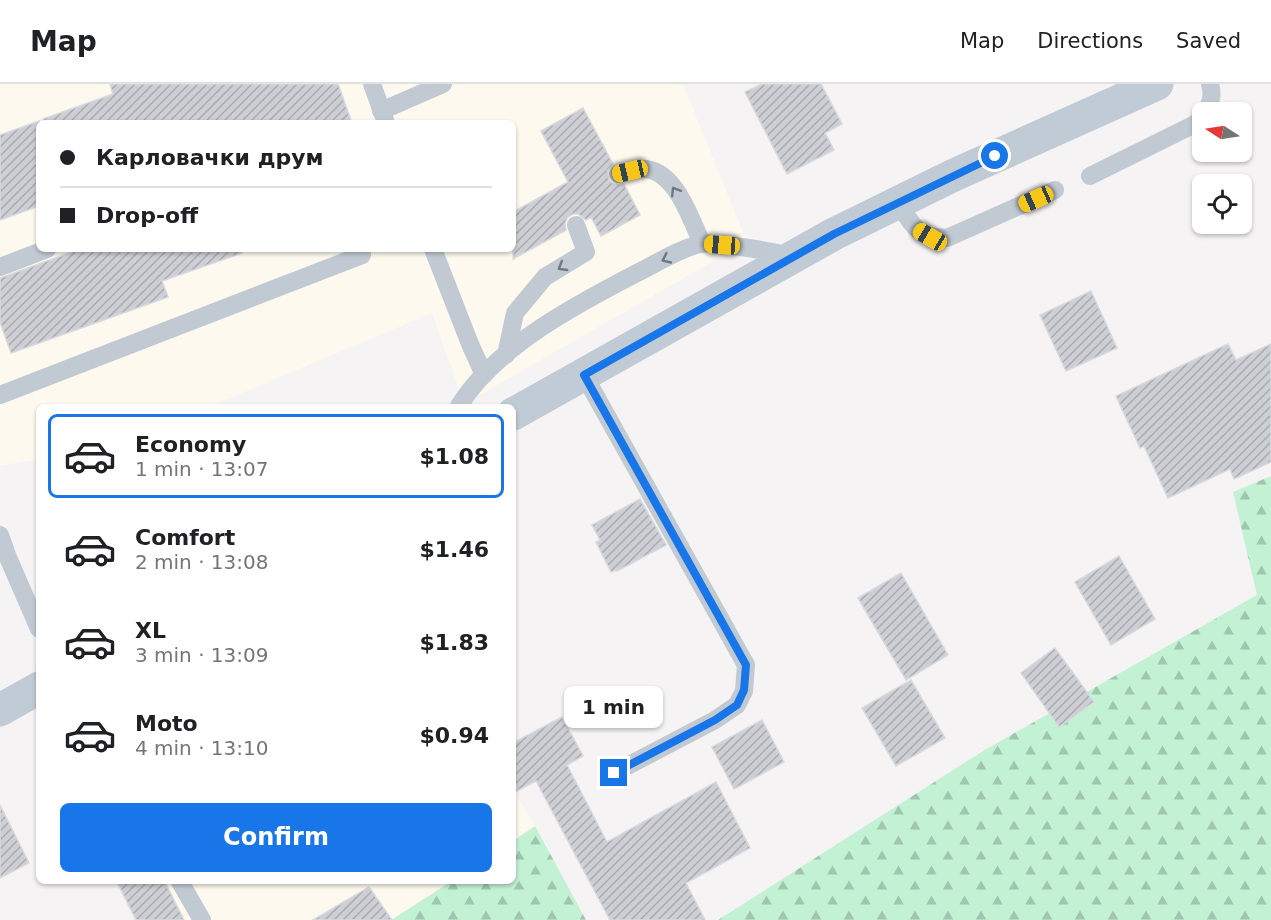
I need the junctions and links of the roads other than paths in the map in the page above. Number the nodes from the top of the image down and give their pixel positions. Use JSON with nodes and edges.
{"nodes":[{"id":1,"x":372,"y":84,"type":"edge"},
{"id":2,"x":443,"y":84,"type":"edge"},
{"id":3,"x":1157,"y":84,"type":"edge"},
{"id":4,"x":1210,"y":84,"type":"edge"},
{"id":5,"x":1210,"y":102,"type":"edge"},
{"id":6,"x":383,"y":117,"type":"edge"},
{"id":7,"x":1192,"y":125,"type":"edge"},
{"id":8,"x":618,"y":174,"type":"dead end"},
{"id":9,"x":1090,"y":176,"type":"dead end"},
{"id":10,"x":1055,"y":190,"type":"dead end"},
{"id":11,"x":898,"y":202,"type":"junction"},
{"id":12,"x":576,"y":225,"type":"dead end"},
{"id":13,"x":702,"y":243,"type":"junction"},
{"id":14,"x":38,"y":252,"type":"edge"},
{"id":15,"x":434,"y":252,"type":"edge"},
{"id":16,"x":362,"y":255,"type":"dead end"},
{"id":17,"x":793,"y":256,"type":"junction"},
{"id":18,"x":0,"y":267,"type":"edge"},
{"id":19,"x":506,"y":355,"type":"junction"},
{"id":20,"x":484,"y":375,"type":"junction"},
{"id":21,"x":584,"y":375,"type":"junction"},
{"id":22,"x":0,"y":395,"type":"edge"},
{"id":23,"x":460,"y":404,"type":"edge"},
{"id":24,"x":516,"y":412,"type":"edge"},
{"id":25,"x":0,"y":535,"type":"edge"},
{"id":26,"x":36,"y":622,"type":"edge"},
{"id":27,"x":36,"y":690,"type":"edge"},
{"id":28,"x":0,"y":710,"type":"edge"},
{"id":29,"x":614,"y":773,"type":"dead end"},
{"id":30,"x":181,"y":884,"type":"edge"},
{"id":31,"x":202,"y":920,"type":"edge"}],
"edges":[{"from":1,"to":6,"type":"lane"},
{"from":2,"to":6,"type":"lane"},
{"from":3,"to":11,"type":"main road"},
{"from":4,"to":5,"type":"lane"},
{"from":7,"to":9,"type":"lane"},
{"from":13,"to":8,"type":"lane","one_way":true},
{"from":10,"to":11,"type":"lane"},
{"from":11,"to":17,"type":"main road"},
{"from":12,"to":19,"type":"lane","one_way":true},
{"from":13,"to":17,"type":"lane"},
{"from":13,"to":19,"type":"lane","one_way":true},
{"from":14,"to":18,"type":"lane"},
{"from":15,"to":20,"type":"lane"},
{"from":16,"to":22,"type":"lane"},
{"from":17,"to":21,"type":"main road"},
{"from":19,"to":20,"type":"lane"},
{"from":20,"to":23,"type":"lane"},
{"from":21,"to":24,"type":"main road"},
{"from":21,"to":29,"type":"lane"},
{"from":25,"to":26,"type":"lane"},
{"from":27,"to":28,"type":"main road"},
{"from":30,"to":31,"type":"lane"}]}
